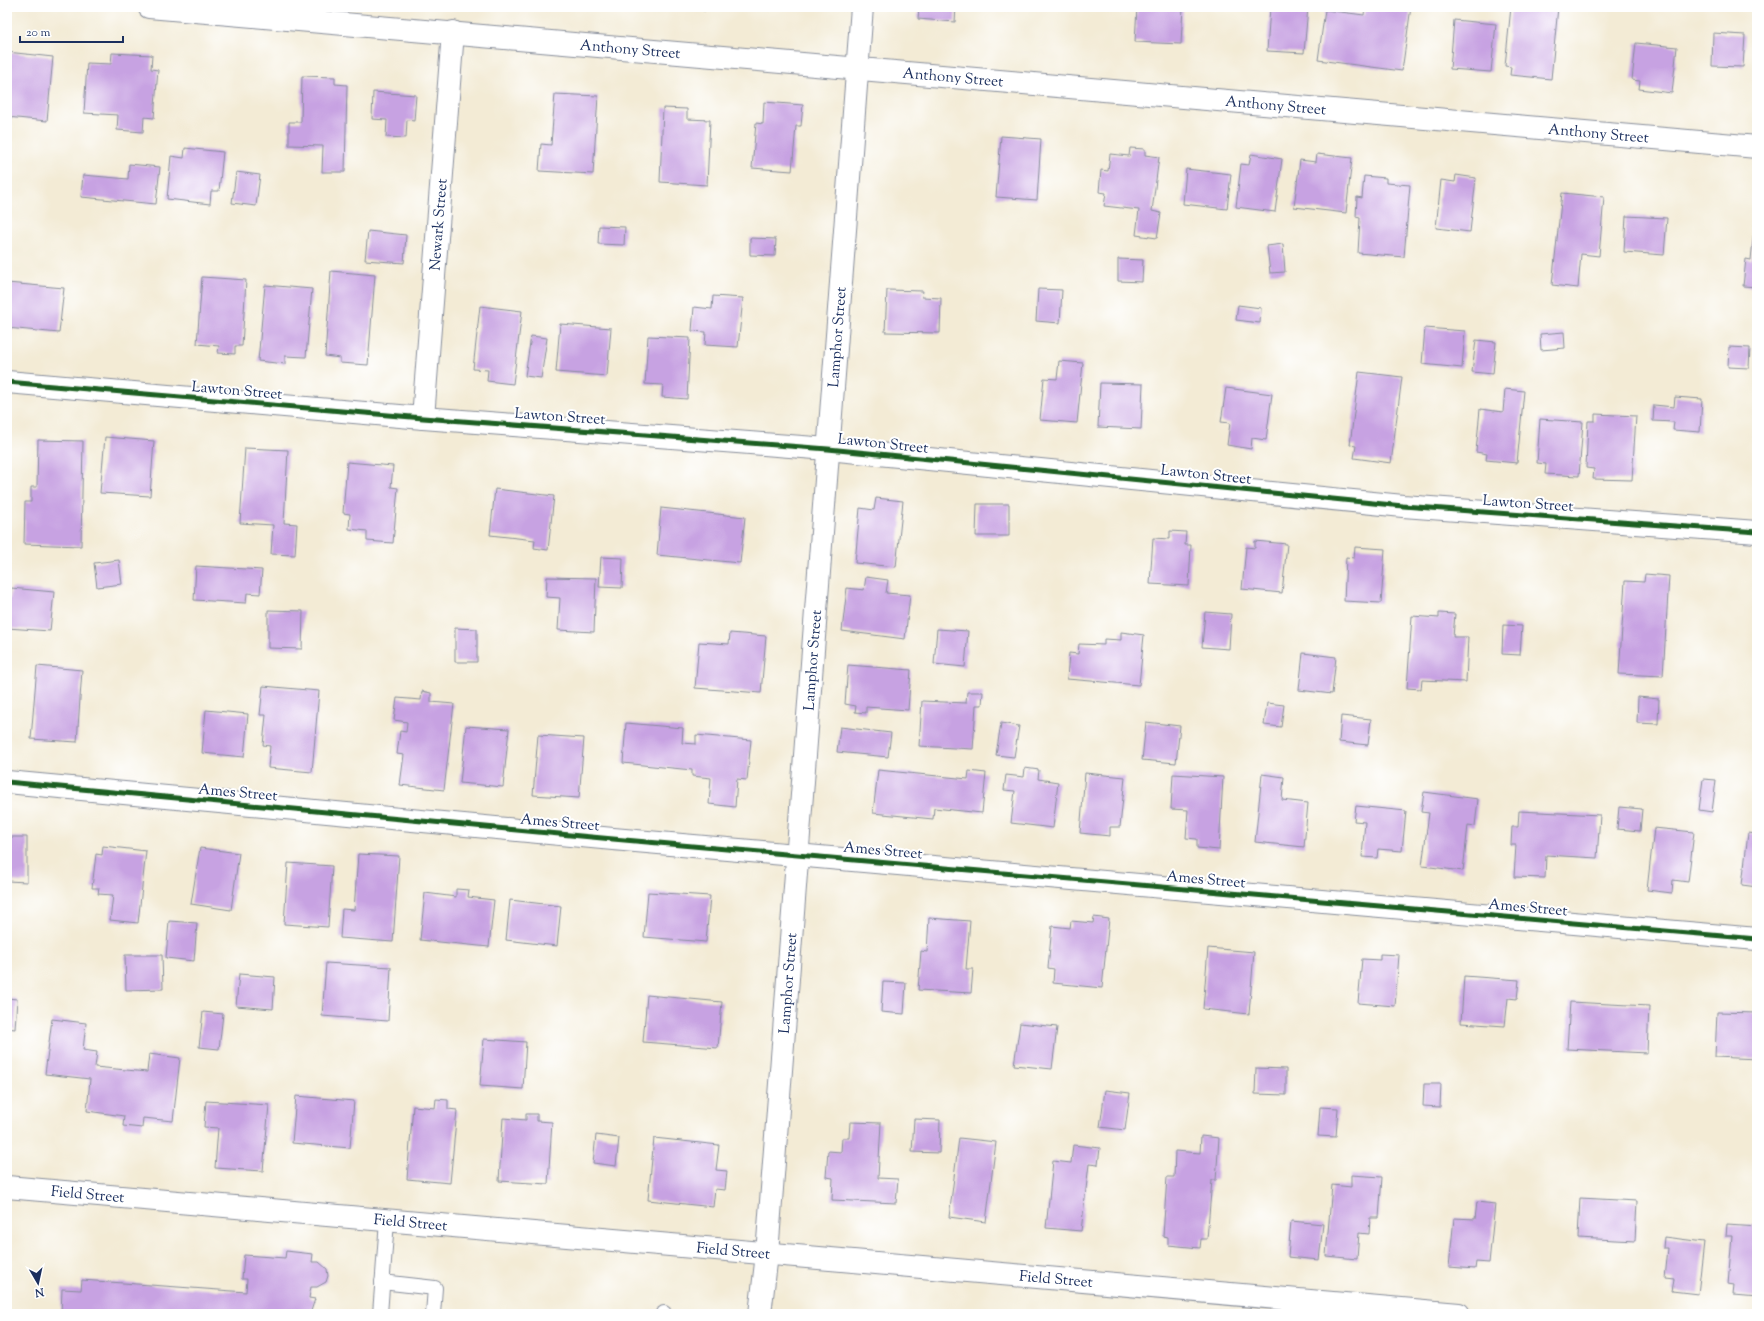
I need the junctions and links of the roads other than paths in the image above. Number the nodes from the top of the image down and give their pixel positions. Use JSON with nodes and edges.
{"nodes":[{"id":1,"x":149,"y":7,"type":"edge"},
{"id":2,"x":862,"y":7,"type":"edge"},
{"id":3,"x":266,"y":12,"type":"edge"},
{"id":4,"x":453,"y":32,"type":"junction"},
{"id":5,"x":857,"y":70,"type":"junction"},
{"id":6,"x":1757,"y":146,"type":"edge"},
{"id":7,"x":7,"y":382,"type":"edge"},
{"id":8,"x":423,"y":418,"type":"junction"},
{"id":9,"x":828,"y":449,"type":"junction"},
{"id":10,"x":1757,"y":532,"type":"edge"},
{"id":11,"x":7,"y":782,"type":"edge"},
{"id":12,"x":797,"y":855,"type":"junction"},
{"id":13,"x":1757,"y":939,"type":"edge"},
{"id":14,"x":7,"y":1187,"type":"edge"},
{"id":15,"x":387,"y":1221,"type":"junction"},
{"id":16,"x":767,"y":1254,"type":"junction"},
{"id":17,"x":382,"y":1282,"type":"junction"},
{"id":18,"x":380,"y":1314,"type":"edge"},
{"id":19,"x":433,"y":1314,"type":"edge"},
{"id":20,"x":760,"y":1314,"type":"edge"},
{"id":21,"x":1459,"y":1314,"type":"edge"}],
"edges":[{"from":1,"to":3,"type":"street","name":"Anthony Street"},
{"from":2,"to":5,"type":"street","name":"Lamphor Street"},
{"from":3,"to":4,"type":"street","name":"Anthony Street"},
{"from":4,"to":5,"type":"street","name":"Anthony Street"},
{"from":4,"to":8,"type":"street","name":"Newark Street"},
{"from":5,"to":6,"type":"street","name":"Anthony Street"},
{"from":5,"to":9,"type":"street","name":"Lamphor Street"},
{"from":7,"to":8,"type":"street","name":"Lawton Street"},
{"from":8,"to":9,"type":"street","name":"Lawton Street"},
{"from":9,"to":10,"type":"street","name":"Lawton Street"},
{"from":9,"to":12,"type":"street","name":"Lamphor Street"},
{"from":11,"to":12,"type":"street","name":"Ames Street"},
{"from":12,"to":13,"type":"street","name":"Ames Street"},
{"from":12,"to":16,"type":"street","name":"Lamphor Street"},
{"from":14,"to":15,"type":"street","name":"Field Street"},
{"from":15,"to":16,"type":"street","name":"Field Street"},
{"from":15,"to":17,"type":"lane"},
{"from":16,"to":20,"type":"street","name":"Lamphor Street"},
{"from":16,"to":21,"type":"street","name":"Field Street"},
{"from":17,"to":18,"type":"lane"},
{"from":17,"to":19,"type":"lane"}]}
